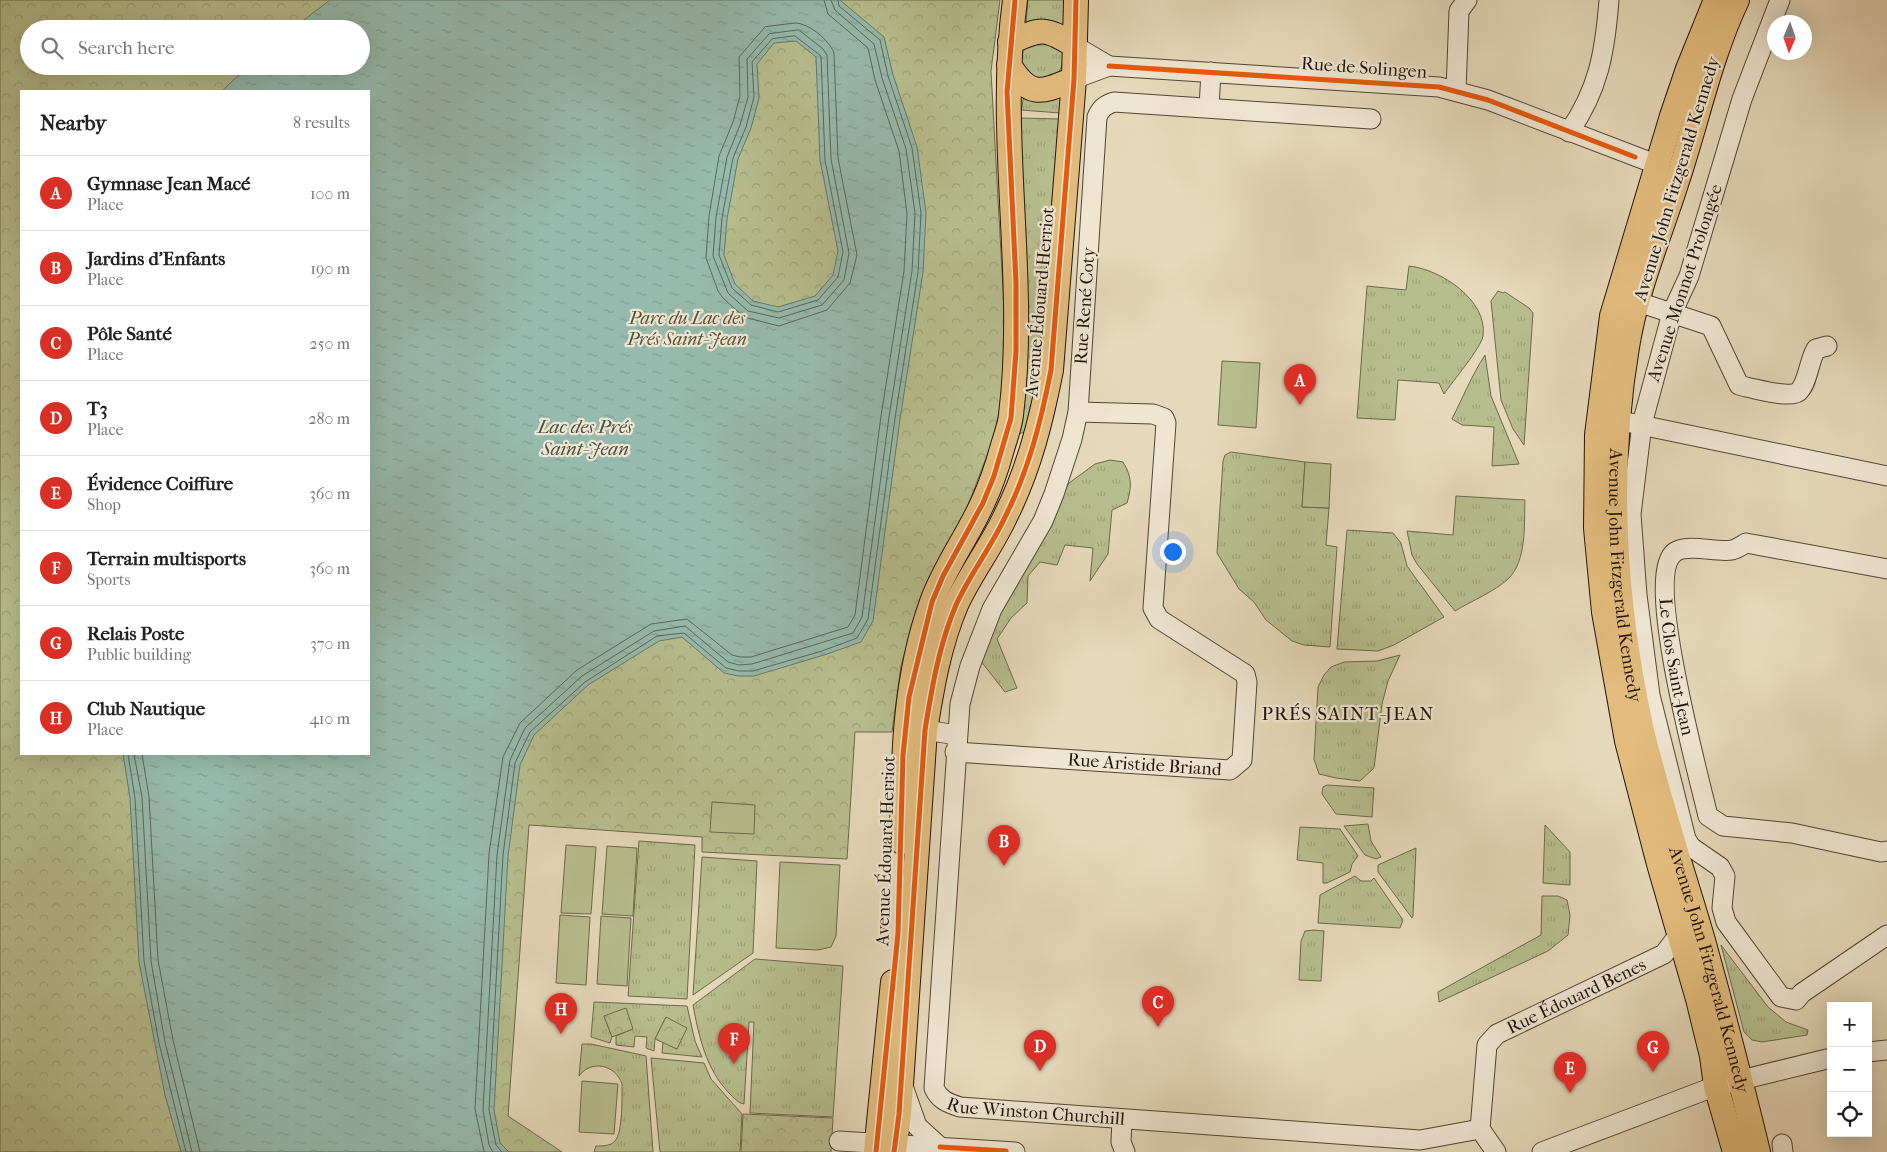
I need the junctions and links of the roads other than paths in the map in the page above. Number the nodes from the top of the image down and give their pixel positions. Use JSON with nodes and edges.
{"nodes":[{"id":1,"x":1015,"y":0,"type":"edge"},
{"id":2,"x":1076,"y":0,"type":"edge"},
{"id":3,"x":1466,"y":0,"type":"edge"},
{"id":4,"x":1609,"y":0,"type":"edge"},
{"id":5,"x":1716,"y":0,"type":"edge"},
{"id":6,"x":1737,"y":0,"type":"edge"},
{"id":7,"x":1780,"y":0,"type":"edge"},
{"id":8,"x":1075,"y":46,"type":"junction"},
{"id":9,"x":1009,"y":53,"type":"junction"},
{"id":10,"x":1109,"y":66,"type":"junction"},
{"id":11,"x":1211,"y":72,"type":"junction"},
{"id":12,"x":1074,"y":79,"type":"junction"},
{"id":13,"x":1456,"y":90,"type":"junction"},
{"id":14,"x":1210,"y":107,"type":"junction"},
{"id":15,"x":1371,"y":119,"type":"dead end"},
{"id":16,"x":1569,"y":132,"type":"junction"},
{"id":17,"x":1658,"y":165,"type":"junction"},
{"id":18,"x":1627,"y":297,"type":"junction"},
{"id":19,"x":1672,"y":313,"type":"junction"},
{"id":20,"x":1827,"y":346,"type":"dead end"},
{"id":21,"x":1078,"y":412,"type":"junction"},
{"id":22,"x":1618,"y":420,"type":"junction"},
{"id":23,"x":1642,"y":424,"type":"junction"},
{"id":24,"x":1887,"y":476,"type":"edge"},
{"id":25,"x":1887,"y":569,"type":"edge"},
{"id":26,"x":925,"y":730,"type":"junction"},
{"id":27,"x":956,"y":744,"type":"junction"},
{"id":28,"x":1887,"y":851,"type":"edge"},
{"id":29,"x":1680,"y":933,"type":"junction"},
{"id":30,"x":1887,"y":935,"type":"edge"},
{"id":31,"x":1887,"y":1050,"type":"edge"},
{"id":32,"x":1872,"y":1052,"type":"edge"},
{"id":33,"x":1827,"y":1059,"type":"edge"},
{"id":34,"x":1740,"y":1079,"type":"junction"},
{"id":35,"x":901,"y":1080,"type":"junction"},
{"id":36,"x":1716,"y":1086,"type":"junction"},
{"id":37,"x":1122,"y":1119,"type":"junction"},
{"id":38,"x":1480,"y":1129,"type":"junction"},
{"id":39,"x":839,"y":1141,"type":"dead end"},
{"id":40,"x":885,"y":1148,"type":"edge"},
{"id":41,"x":935,"y":1150,"type":"edge"},
{"id":42,"x":1548,"y":1151,"type":"edge"},
{"id":43,"x":1015,"y":1152,"type":"edge"},
{"id":44,"x":1125,"y":1152,"type":"edge"},
{"id":45,"x":1496,"y":1152,"type":"edge"},
{"id":46,"x":1735,"y":1152,"type":"edge"},
{"id":47,"x":1758,"y":1152,"type":"edge"}],
"edges":[{"from":1,"to":9,"type":"main road","name":"Avenue Édouard Herriot"},
{"from":2,"to":8,"type":"main road","name":"Avenue Édouard Herriot"},
{"from":3,"to":13,"type":"street"},
{"from":4,"to":16,"type":"street"},
{"from":5,"to":17,"type":"main road","name":"Avenue John Fitzgerald Kennedy"},
{"from":6,"to":18,"type":"main road","name":"Avenue John Fitzgerald Kennedy"},
{"from":7,"to":19,"type":"street","name":"Avenue Monnot Prolongée"},
{"from":8,"to":9,"type":"main road"},
{"from":8,"to":10,"type":"street","name":"Rue de Solingen"},
{"from":8,"to":12,"type":"main road","name":"Avenue Édouard Herriot"},
{"from":9,"to":12,"type":"main road"},
{"from":9,"to":40,"type":"main road","name":"Avenue Édouard Herriot"},
{"from":10,"to":11,"type":"street","name":"Rue de Solingen"},
{"from":10,"to":12,"type":"street","name":"Rue de Solingen"},
{"from":11,"to":13,"type":"street","name":"Rue de Solingen"},
{"from":11,"to":14,"type":"street"},
{"from":12,"to":26,"type":"main road","name":"Avenue Édouard Herriot"},
{"from":13,"to":16,"type":"street","name":"Rue de Solingen"},
{"from":14,"to":15,"type":"street","name":"Rue René Coty"},
{"from":14,"to":21,"type":"street","name":"Rue René Coty"},
{"from":16,"to":17,"type":"street","name":"Rue de Solingen"},
{"from":17,"to":18,"type":"main road","name":"Avenue John Fitzgerald Kennedy"},
{"from":18,"to":19,"type":"street"},
{"from":18,"to":22,"type":"main road","name":"Avenue John Fitzgerald Kennedy"},
{"from":18,"to":29,"type":"main road","name":"Avenue John Fitzgerald Kennedy"},
{"from":19,"to":20,"type":"street"},
{"from":19,"to":23,"type":"street","name":"Avenue Monnot Prolongée"},
{"from":21,"to":27,"type":"street","name":"Rue René Coty"},
{"from":21,"to":27,"type":"street","name":"Rue Aristide Briand"},
{"from":22,"to":23,"type":"street"},
{"from":22,"to":34,"type":"main road","name":"Avenue John Fitzgerald Kennedy"},
{"from":23,"to":24,"type":"street"},
{"from":23,"to":30,"type":"street","name":"Avenue Monnot Prolongée"},
{"from":25,"to":28,"type":"street","name":"Le Clos Saint-Jean"},
{"from":26,"to":27,"type":"street"},
{"from":26,"to":35,"type":"main road","name":"Avenue Édouard Herriot"},
{"from":27,"to":37,"type":"street","name":"Rue Winston Churchill"},
{"from":29,"to":36,"type":"main road","name":"Avenue John Fitzgerald Kennedy"},
{"from":29,"to":38,"type":"street","name":"Rue Édouard Benes"},
{"from":31,"to":32,"type":"street"},
{"from":33,"to":34,"type":"street"},
{"from":34,"to":36,"type":"street"},
{"from":34,"to":47,"type":"main road","name":"Avenue John Fitzgerald Kennedy"},
{"from":35,"to":40,"type":"main road","name":"Avenue Édouard Herriot"},
{"from":35,"to":41,"type":"street","name":"Avenue Édouard Herriot"},
{"from":36,"to":42,"type":"street"},
{"from":36,"to":46,"type":"main road","name":"Avenue John Fitzgerald Kennedy"},
{"from":37,"to":38,"type":"street","name":"Rue Winston Churchill"},
{"from":37,"to":44,"type":"street"},
{"from":38,"to":45,"type":"street"},
{"from":39,"to":40,"type":"street"},
{"from":40,"to":41,"type":"street"},
{"from":41,"to":43,"type":"street"}]}
